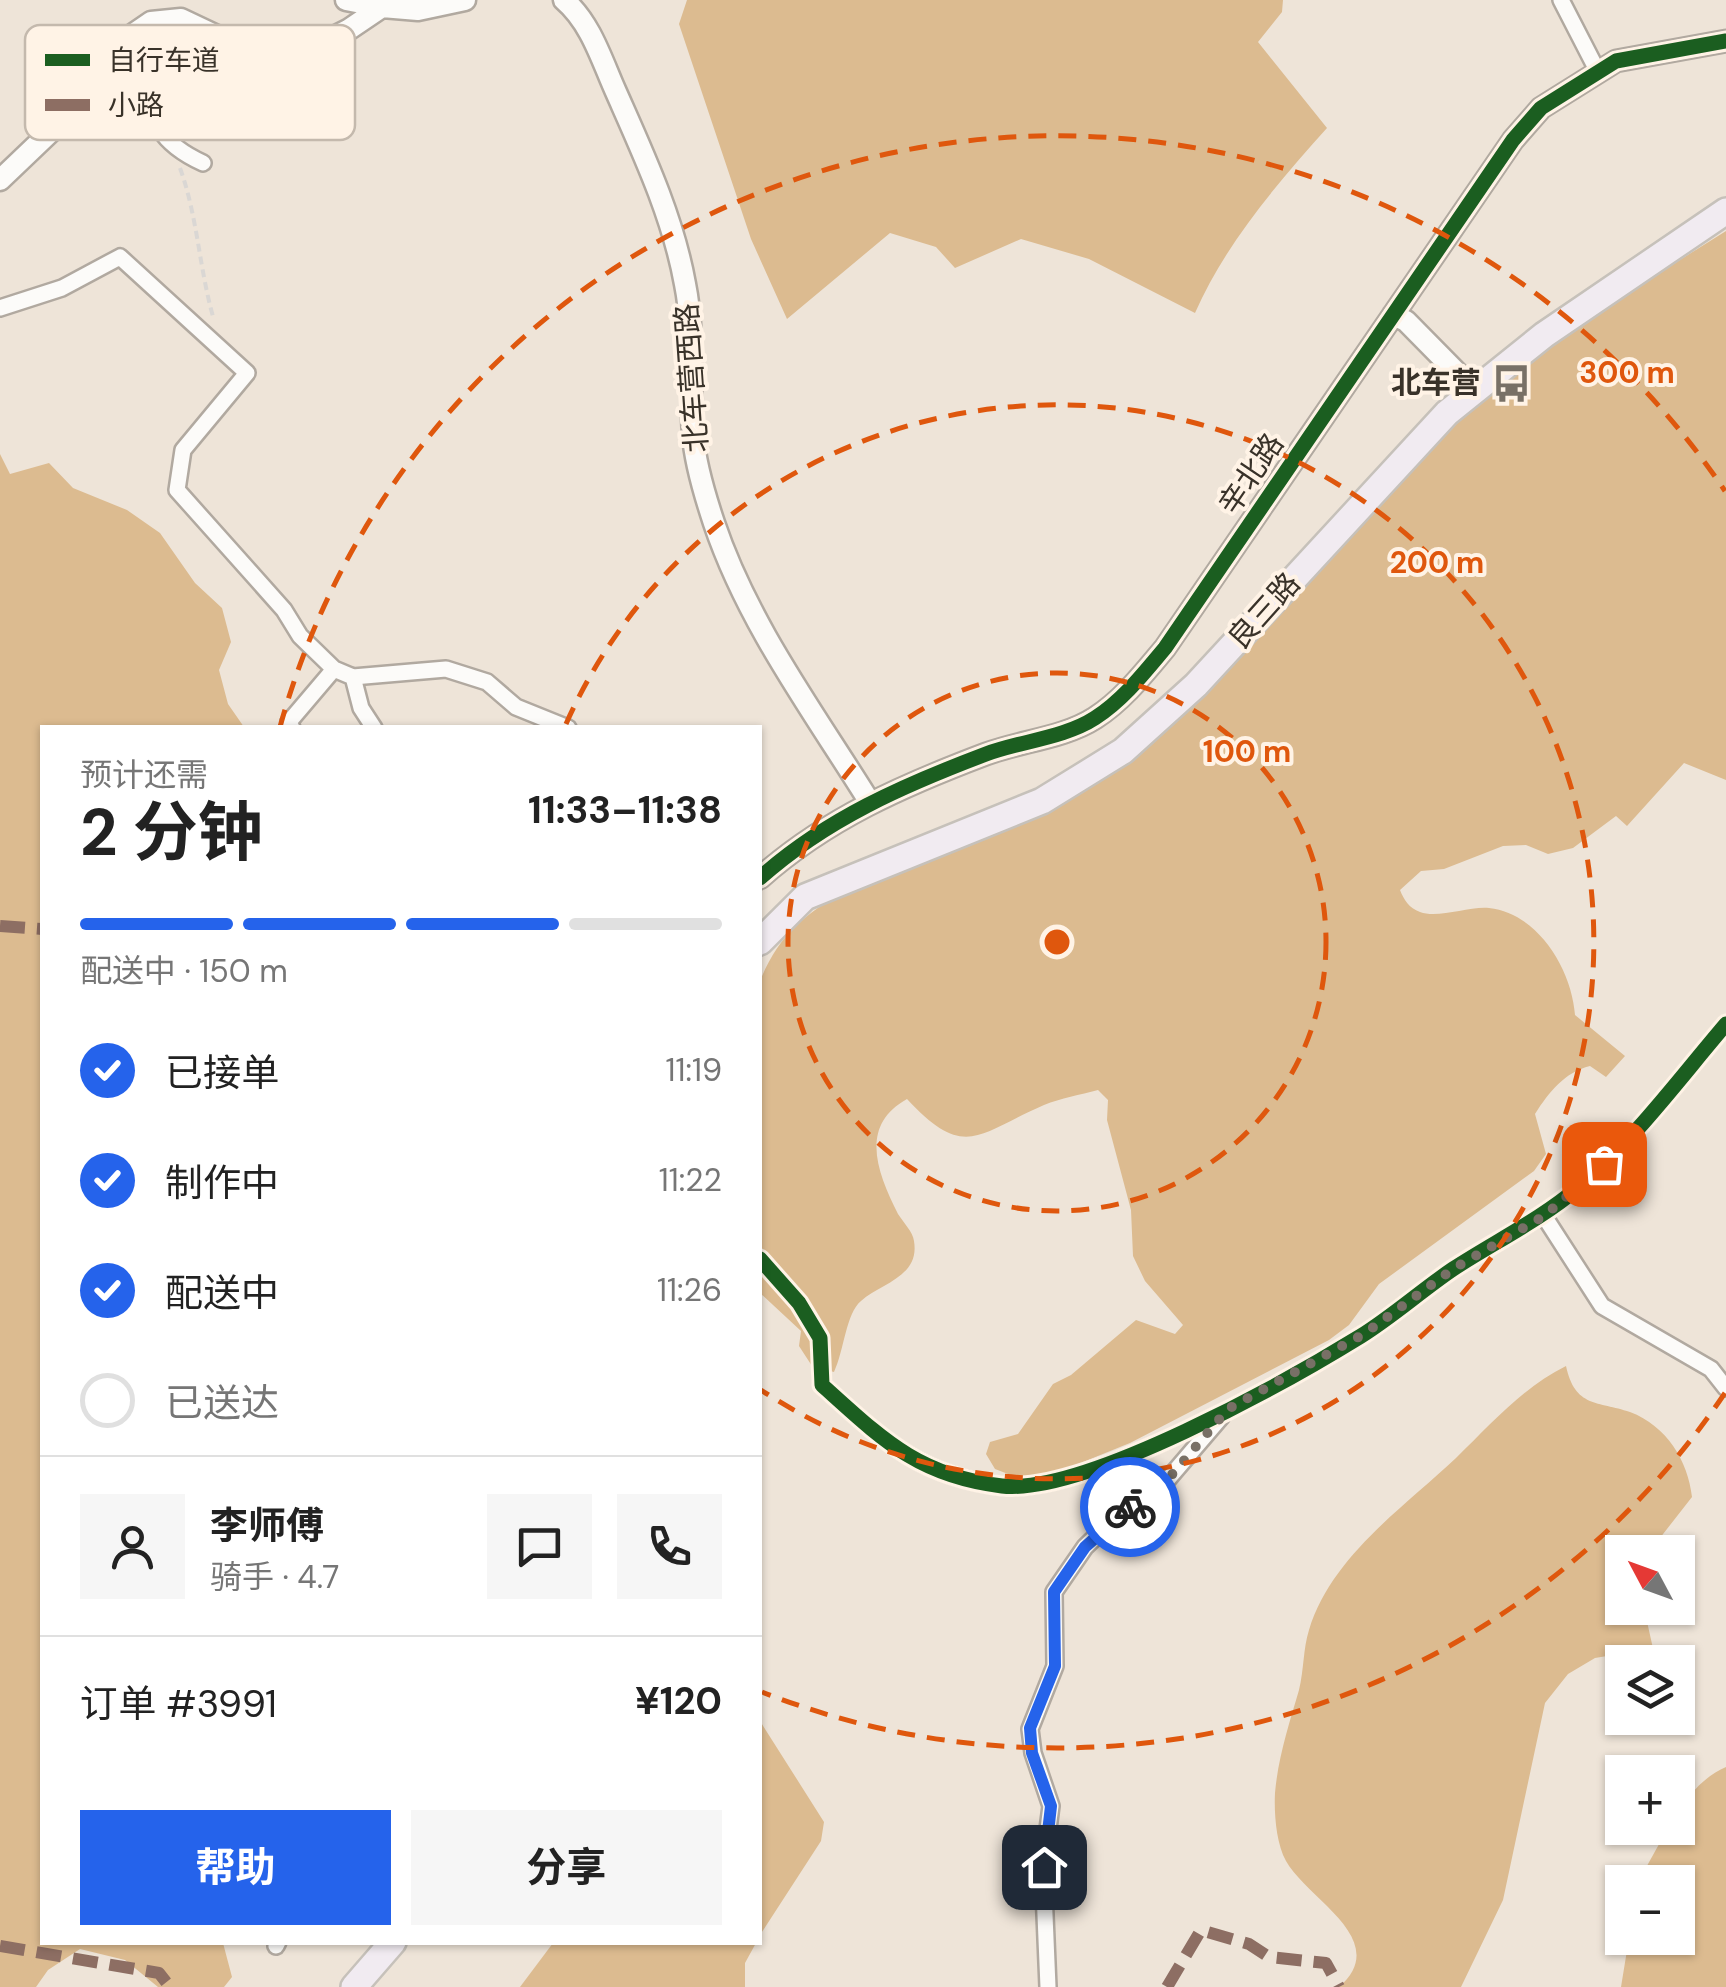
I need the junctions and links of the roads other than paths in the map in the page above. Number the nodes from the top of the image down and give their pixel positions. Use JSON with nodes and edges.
{"nodes":[{"id":1,"x":346,"y":0,"type":"edge"},
{"id":2,"x":465,"y":0,"type":"edge"},
{"id":3,"x":564,"y":0,"type":"edge"},
{"id":4,"x":1561,"y":0,"type":"edge"},
{"id":5,"x":382,"y":7,"type":"junction"},
{"id":6,"x":147,"y":25,"type":"edge"},
{"id":7,"x":194,"y":25,"type":"edge"},
{"id":8,"x":355,"y":25,"type":"edge"},
{"id":9,"x":1726,"y":42,"type":"edge"},
{"id":10,"x":1598,"y":70,"type":"junction"},
{"id":11,"x":43,"y":140,"type":"edge"},
{"id":12,"x":168,"y":140,"type":"edge"},
{"id":13,"x":203,"y":164,"type":"dead end"},
{"id":14,"x":0,"y":180,"type":"edge"},
{"id":15,"x":1726,"y":210,"type":"edge"},
{"id":16,"x":0,"y":308,"type":"edge"},
{"id":17,"x":1393,"y":315,"type":"junction"},
{"id":18,"x":1474,"y":390,"type":"junction"},
{"id":19,"x":334,"y":670,"type":"junction"},
{"id":20,"x":353,"y":677,"type":"junction"},
{"id":21,"x":290,"y":725,"type":"edge"},
{"id":22,"x":372,"y":725,"type":"edge"},
{"id":23,"x":561,"y":725,"type":"edge"},
{"id":24,"x":869,"y":801,"type":"junction"},
{"id":25,"x":762,"y":876,"type":"edge"},
{"id":26,"x":762,"y":940,"type":"edge"},
{"id":27,"x":1726,"y":1024,"type":"edge"},
{"id":28,"x":1544,"y":1216,"type":"junction"},
{"id":29,"x":762,"y":1261,"type":"edge"},
{"id":30,"x":1726,"y":1388,"type":"edge"},
{"id":31,"x":1228,"y":1409,"type":"junction"},
{"id":32,"x":391,"y":1945,"type":"edge"},
{"id":33,"x":354,"y":1987,"type":"edge"},
{"id":34,"x":1048,"y":1987,"type":"edge"}],
"edges":[{"from":1,"to":5,"type":"street"},
{"from":2,"to":5,"type":"street"},
{"from":3,"to":24,"type":"street","name":"北车营西路"},
{"from":4,"to":10,"type":"street"},
{"from":5,"to":8,"type":"street"},
{"from":6,"to":7,"type":"street"},
{"from":9,"to":10,"type":"street","name":"辛北路"},
{"from":10,"to":17,"type":"street","name":"辛北路"},
{"from":11,"to":14,"type":"street"},
{"from":12,"to":13,"type":"street"},
{"from":15,"to":18,"type":"main road","name":"良三路"},
{"from":16,"to":19,"type":"street"},
{"from":17,"to":18,"type":"street"},
{"from":17,"to":24,"type":"street","name":"辛北路"},
{"from":18,"to":26,"type":"main road","name":"良三路"},
{"from":19,"to":20,"type":"street"},
{"from":19,"to":21,"type":"street"},
{"from":20,"to":22,"type":"street"},
{"from":20,"to":23,"type":"street"},
{"from":24,"to":25,"type":"street","name":"辛北路"},
{"from":27,"to":28,"type":"street"},
{"from":28,"to":30,"type":"street"},
{"from":28,"to":31,"type":"street"},
{"from":29,"to":31,"type":"street"},
{"from":31,"to":34,"type":"street"},
{"from":32,"to":33,"type":"main road"}]}
